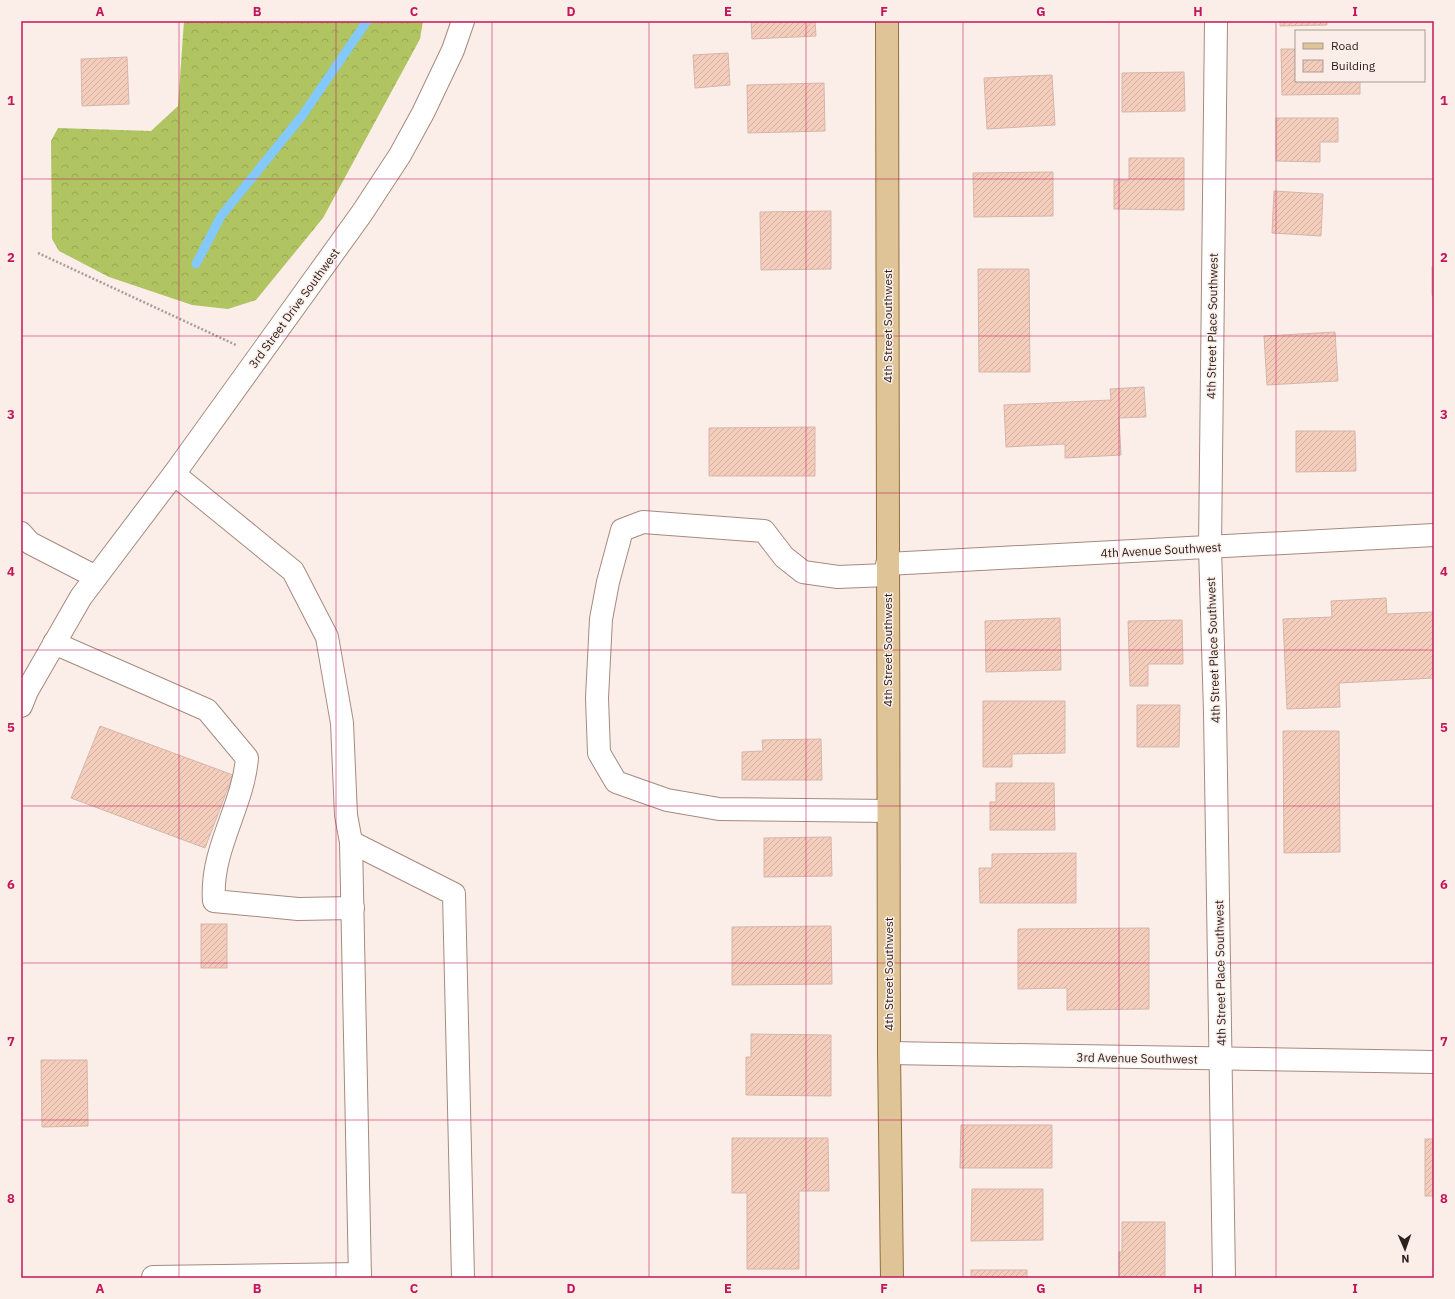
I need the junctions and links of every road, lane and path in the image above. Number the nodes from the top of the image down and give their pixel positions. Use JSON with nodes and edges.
{"nodes":[{"id":1,"x":463,"y":21,"type":"edge"},
{"id":2,"x":887,"y":21,"type":"edge"},
{"id":3,"x":1216,"y":21,"type":"edge"},
{"id":4,"x":38,"y":253,"type":"dead end"},
{"id":5,"x":238,"y":346,"type":"dead end"},
{"id":6,"x":174,"y":474,"type":"junction"},
{"id":7,"x":21,"y":533,"type":"edge"},
{"id":8,"x":1434,"y":535,"type":"edge"},
{"id":9,"x":1210,"y":548,"type":"junction"},
{"id":10,"x":887,"y":569,"type":"junction"},
{"id":11,"x":96,"y":577,"type":"junction"},
{"id":12,"x":54,"y":643,"type":"junction"},
{"id":13,"x":21,"y":706,"type":"edge"},
{"id":14,"x":888,"y":811,"type":"junction"},
{"id":15,"x":351,"y":842,"type":"junction"},
{"id":16,"x":352,"y":908,"type":"junction"},
{"id":17,"x":889,"y":1053,"type":"junction"},
{"id":18,"x":1221,"y":1058,"type":"junction"},
{"id":19,"x":1434,"y":1062,"type":"edge"},
{"id":20,"x":360,"y":1276,"type":"edge"},
{"id":21,"x":153,"y":1277,"type":"edge"},
{"id":22,"x":463,"y":1278,"type":"edge"},
{"id":23,"x":892,"y":1278,"type":"edge"},
{"id":24,"x":1224,"y":1278,"type":"edge"}],
"edges":[{"from":1,"to":6,"type":"street","name":"3rd Street Drive Southwest"},
{"from":2,"to":10,"type":"main road","name":"4th Street Southwest"},
{"from":3,"to":9,"type":"street","name":"4th Street Place Southwest"},
{"from":4,"to":5,"type":"path"},
{"from":6,"to":11,"type":"street","name":"3rd Street Drive Southwest"},
{"from":6,"to":15,"type":"street"},
{"from":7,"to":11,"type":"street"},
{"from":8,"to":9,"type":"street","name":"4th Avenue Southwest"},
{"from":9,"to":10,"type":"street","name":"4th Avenue Southwest"},
{"from":9,"to":18,"type":"street","name":"4th Street Place Southwest"},
{"from":10,"to":14,"type":"main road","name":"4th Street Southwest"},
{"from":10,"to":14,"type":"street","name":"4th Avenue Southwest"},
{"from":11,"to":12,"type":"street","name":"3rd Street Drive Southwest"},
{"from":12,"to":13,"type":"street","name":"3rd Street Drive Southwest"},
{"from":12,"to":16,"type":"street"},
{"from":14,"to":17,"type":"main road","name":"4th Street Southwest"},
{"from":15,"to":16,"type":"street"},
{"from":15,"to":22,"type":"street"},
{"from":16,"to":20,"type":"street"},
{"from":17,"to":18,"type":"street","name":"3rd Avenue Southwest"},
{"from":17,"to":23,"type":"main road","name":"4th Street Southwest"},
{"from":18,"to":19,"type":"street","name":"3rd Avenue Southwest"},
{"from":18,"to":24,"type":"street","name":"4th Street Place Southwest"},
{"from":20,"to":21,"type":"street"}]}
